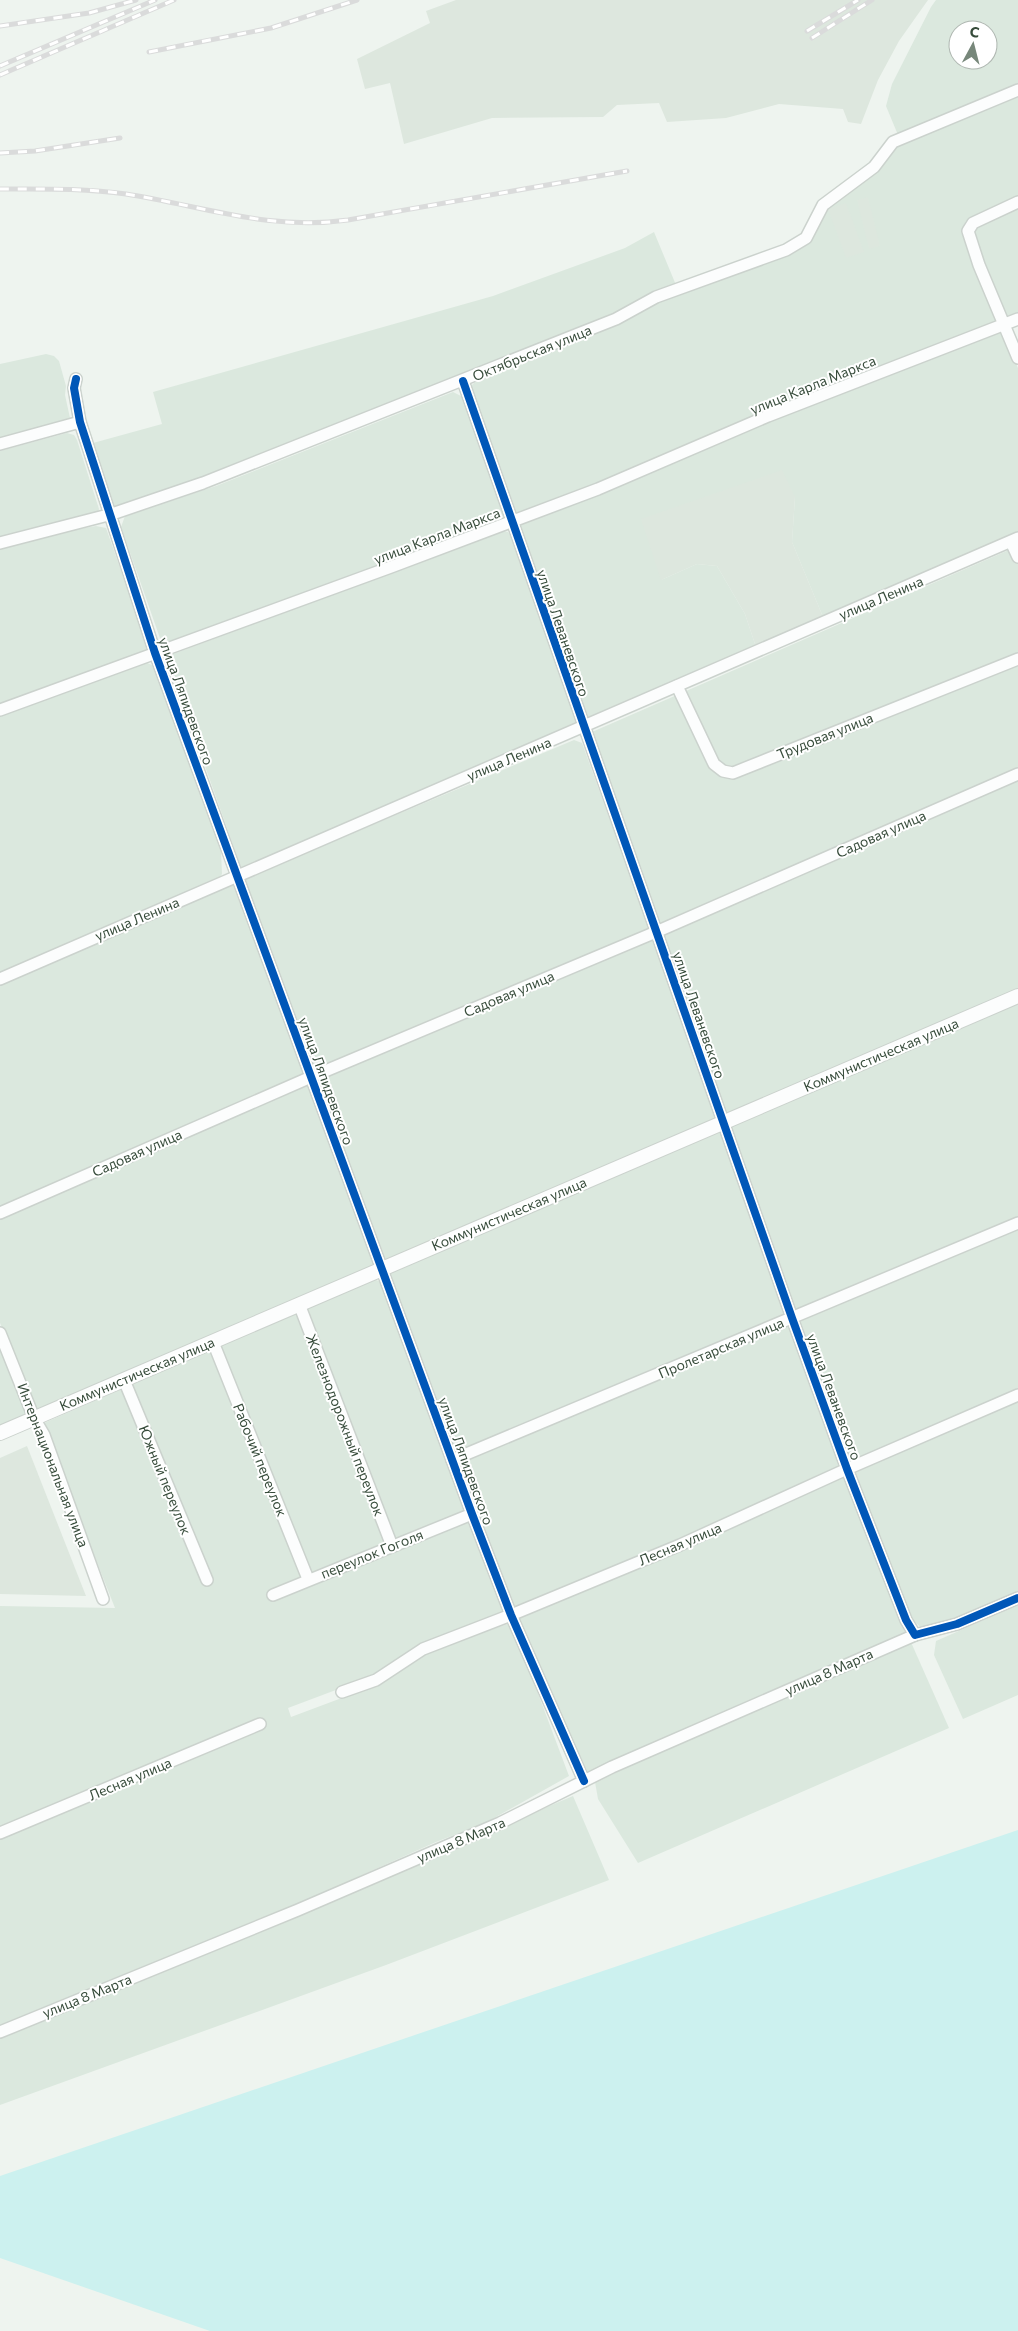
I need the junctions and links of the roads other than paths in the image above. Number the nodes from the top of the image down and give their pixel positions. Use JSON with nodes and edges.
{"nodes":[{"id":1,"x":1018,"y":90,"type":"edge"},
{"id":2,"x":1018,"y":202,"type":"edge"},
{"id":3,"x":1018,"y":319,"type":"edge"},
{"id":4,"x":1003,"y":325,"type":"junction"},
{"id":5,"x":1018,"y":358,"type":"edge"},
{"id":6,"x":76,"y":379,"type":"dead end"},
{"id":7,"x":463,"y":381,"type":"junction"},
{"id":8,"x":80,"y":422,"type":"junction"},
{"id":9,"x":0,"y":444,"type":"edge"},
{"id":10,"x":112,"y":514,"type":"junction"},
{"id":11,"x":510,"y":521,"type":"junction"},
{"id":12,"x":1014,"y":540,"type":"edge"},
{"id":13,"x":0,"y":543,"type":"edge"},
{"id":14,"x":1018,"y":557,"type":"edge"},
{"id":15,"x":155,"y":653,"type":"junction"},
{"id":16,"x":1018,"y":659,"type":"edge"},
{"id":17,"x":677,"y":686,"type":"junction"},
{"id":18,"x":0,"y":710,"type":"edge"},
{"id":19,"x":583,"y":727,"type":"junction"},
{"id":20,"x":1018,"y":774,"type":"edge"},
{"id":21,"x":237,"y":876,"type":"junction"},
{"id":22,"x":656,"y":932,"type":"junction"},
{"id":23,"x":0,"y":979,"type":"edge"},
{"id":24,"x":1018,"y":996,"type":"edge"},
{"id":25,"x":311,"y":1077,"type":"junction"},
{"id":26,"x":723,"y":1122,"type":"junction"},
{"id":27,"x":0,"y":1213,"type":"edge"},
{"id":28,"x":1018,"y":1223,"type":"edge"},
{"id":29,"x":382,"y":1269,"type":"junction"},
{"id":30,"x":299,"y":1304,"type":"junction"},
{"id":31,"x":792,"y":1318,"type":"junction"},
{"id":32,"x":0,"y":1333,"type":"edge"},
{"id":33,"x":213,"y":1342,"type":"junction"},
{"id":34,"x":124,"y":1380,"type":"junction"},
{"id":35,"x":1018,"y":1395,"type":"edge"},
{"id":36,"x":34,"y":1418,"type":"junction"},
{"id":37,"x":0,"y":1433,"type":"edge"},
{"id":38,"x":452,"y":1460,"type":"junction"},
{"id":39,"x":846,"y":1469,"type":"junction"},
{"id":40,"x":472,"y":1514,"type":"junction"},
{"id":41,"x":392,"y":1546,"type":"junction"},
{"id":42,"x":308,"y":1579,"type":"junction"},
{"id":43,"x":207,"y":1580,"type":"dead end"},
{"id":44,"x":273,"y":1595,"type":"dead end"},
{"id":45,"x":1018,"y":1598,"type":"edge"},
{"id":46,"x":103,"y":1599,"type":"dead end"},
{"id":47,"x":511,"y":1615,"type":"junction"},
{"id":48,"x":915,"y":1635,"type":"junction"},
{"id":49,"x":342,"y":1692,"type":"dead end"},
{"id":50,"x":260,"y":1724,"type":"dead end"},
{"id":51,"x":584,"y":1781,"type":"junction"},
{"id":52,"x":0,"y":1833,"type":"edge"},
{"id":53,"x":0,"y":2032,"type":"edge"}],
"edges":[{"from":1,"to":7,"type":"street","name":"Октябрьская улица"},
{"from":2,"to":4,"type":"street"},
{"from":3,"to":4,"type":"street","name":"улица Карла Маркса"},
{"from":4,"to":5,"type":"street"},
{"from":4,"to":11,"type":"street","name":"улица Карла Маркса"},
{"from":6,"to":8,"type":"street","name":"улица Ляпидевского"},
{"from":7,"to":10,"type":"street","name":"Октябрьская улица"},
{"from":7,"to":11,"type":"street","name":"улица Леваневского"},
{"from":8,"to":9,"type":"street"},
{"from":8,"to":10,"type":"street","name":"улица Ляпидевского"},
{"from":10,"to":13,"type":"street","name":"Октябрьская улица"},
{"from":10,"to":15,"type":"street","name":"улица Ляпидевского"},
{"from":11,"to":15,"type":"street","name":"улица Карла Маркса"},
{"from":11,"to":19,"type":"street","name":"улица Леваневского"},
{"from":12,"to":14,"type":"street"},
{"from":12,"to":17,"type":"street","name":"улица Ленина"},
{"from":15,"to":18,"type":"street","name":"улица Карла Маркса"},
{"from":15,"to":21,"type":"street","name":"улица Ляпидевского"},
{"from":16,"to":17,"type":"street","name":"Трудовая улица"},
{"from":17,"to":19,"type":"street","name":"улица Ленина"},
{"from":19,"to":21,"type":"street","name":"улица Ленина"},
{"from":19,"to":22,"type":"street","name":"улица Леваневского"},
{"from":20,"to":22,"type":"street","name":"Садовая улица"},
{"from":21,"to":23,"type":"street","name":"улица Ленина"},
{"from":21,"to":25,"type":"street","name":"улица Ляпидевского"},
{"from":22,"to":25,"type":"street","name":"Садовая улица"},
{"from":22,"to":26,"type":"street","name":"улица Леваневского"},
{"from":24,"to":26,"type":"street","name":"Коммунистическая улица"},
{"from":25,"to":27,"type":"street","name":"Садовая улица"},
{"from":25,"to":29,"type":"street","name":"улица Ляпидевского"},
{"from":26,"to":29,"type":"street","name":"Коммунистическая улица"},
{"from":26,"to":31,"type":"street","name":"улица Леваневского"},
{"from":28,"to":31,"type":"street","name":"Пролетарская улица"},
{"from":29,"to":30,"type":"street","name":"Коммунистическая улица"},
{"from":29,"to":38,"type":"street","name":"улица Ляпидевского"},
{"from":30,"to":33,"type":"street","name":"Коммунистическая улица"},
{"from":30,"to":41,"type":"street","name":"Железнодорожный переулок"},
{"from":31,"to":38,"type":"street","name":"Пролетарская улица"},
{"from":31,"to":39,"type":"street","name":"улица Леваневского"},
{"from":32,"to":36,"type":"street","name":"Интернациональная улица"},
{"from":33,"to":34,"type":"street","name":"Коммунистическая улица"},
{"from":33,"to":42,"type":"street","name":"Рабочий переулок"},
{"from":34,"to":36,"type":"street","name":"Коммунистическая улица"},
{"from":34,"to":43,"type":"street","name":"Южный переулок"},
{"from":35,"to":39,"type":"street","name":"Лесная улица"},
{"from":36,"to":37,"type":"street","name":"Коммунистическая улица"},
{"from":36,"to":46,"type":"street","name":"Интернациональная улица"},
{"from":38,"to":40,"type":"street","name":"улица Ляпидевского"},
{"from":39,"to":47,"type":"street","name":"Лесная улица"},
{"from":39,"to":48,"type":"street","name":"улица Леваневского"},
{"from":40,"to":41,"type":"street","name":"переулок Гоголя"},
{"from":40,"to":47,"type":"street","name":"улица Ляпидевского"},
{"from":41,"to":42,"type":"street","name":"переулок Гоголя"},
{"from":42,"to":44,"type":"street","name":"переулок Гоголя"},
{"from":45,"to":48,"type":"street"},
{"from":47,"to":49,"type":"street","name":"Лесная улица"},
{"from":47,"to":51,"type":"street","name":"улица Ляпидевского"},
{"from":48,"to":51,"type":"street","name":"улица 8 Марта"},
{"from":50,"to":52,"type":"street","name":"Лесная улица"},
{"from":51,"to":53,"type":"street","name":"улица 8 Марта"}]}
